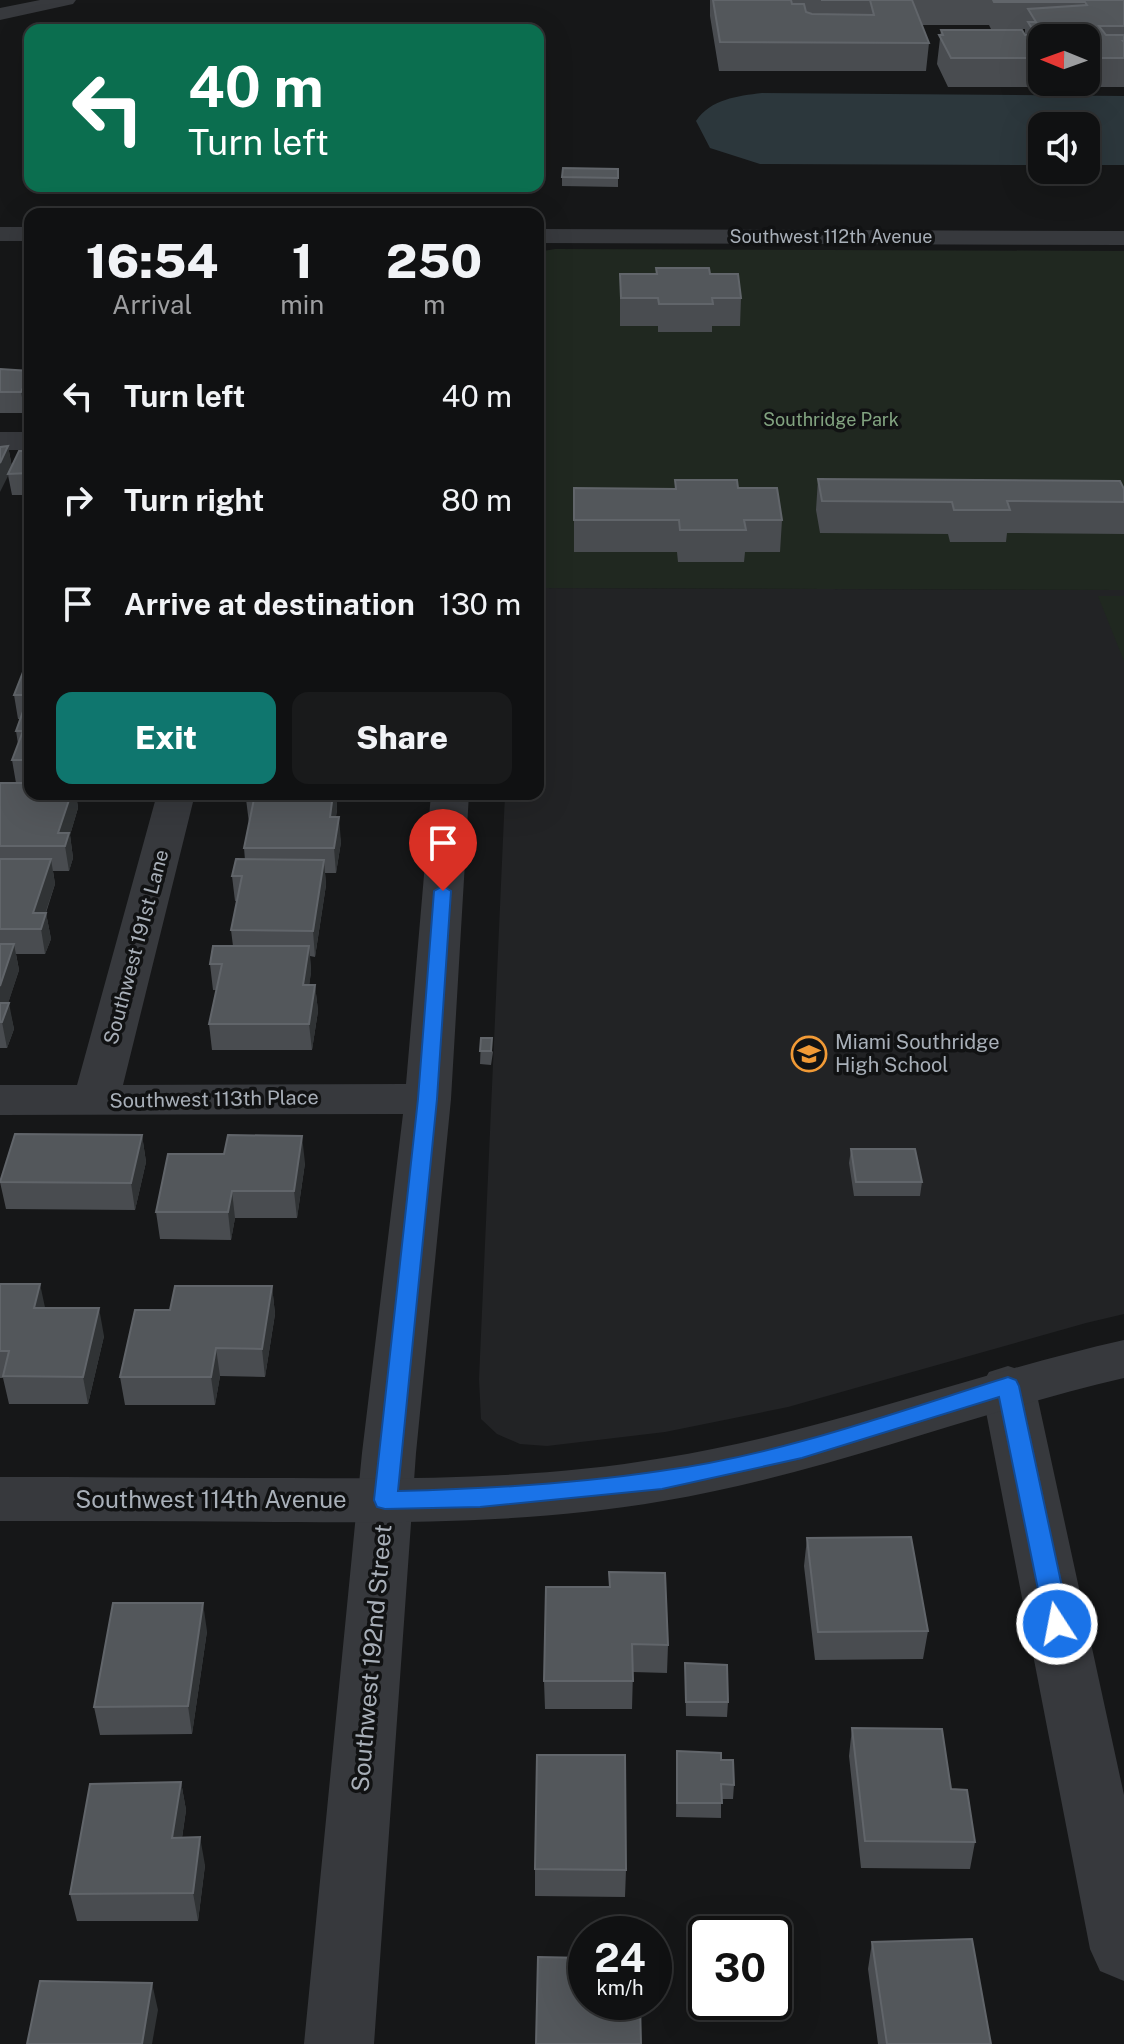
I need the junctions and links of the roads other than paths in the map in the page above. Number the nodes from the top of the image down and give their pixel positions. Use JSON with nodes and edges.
{"nodes":[{"id":1,"x":67,"y":0,"type":"edge"},
{"id":2,"x":0,"y":14,"type":"edge"},
{"id":3,"x":0,"y":234,"type":"edge"},
{"id":4,"x":24,"y":234,"type":"edge"},
{"id":5,"x":544,"y":236,"type":"edge"},
{"id":6,"x":1124,"y":238,"type":"edge"},
{"id":7,"x":0,"y":441,"type":"edge"},
{"id":8,"x":24,"y":441,"type":"edge"},
{"id":9,"x":174,"y":800,"type":"edge"},
{"id":10,"x":450,"y":800,"type":"edge"},
{"id":11,"x":428,"y":1099,"type":"junction"},
{"id":12,"x":0,"y":1100,"type":"edge"},
{"id":13,"x":96,"y":1100,"type":"junction"},
{"id":14,"x":1124,"y":1359,"type":"edge"},
{"id":15,"x":1008,"y":1386,"type":"junction"},
{"id":16,"x":0,"y":1499,"type":"edge"},
{"id":17,"x":385,"y":1500,"type":"junction"},
{"id":18,"x":1124,"y":1949,"type":"edge"},
{"id":19,"x":339,"y":2044,"type":"edge"}],
"edges":[{"from":1,"to":2,"type":"street"},
{"from":3,"to":4,"type":"street"},
{"from":5,"to":6,"type":"street","name":"Southwest 112th Avenue"},
{"from":7,"to":8,"type":"street"},
{"from":9,"to":13,"type":"street","name":"Southwest 191st Lane"},
{"from":10,"to":11,"type":"street","name":"Southwest 192nd Street"},
{"from":11,"to":13,"type":"street","name":"Southwest 113th Place"},
{"from":11,"to":17,"type":"street","name":"Southwest 192nd Street"},
{"from":12,"to":13,"type":"street","name":"Southwest 113th Place"},
{"from":14,"to":15,"type":"street","name":"Southwest 114th Avenue"},
{"from":15,"to":17,"type":"street","name":"Southwest 114th Avenue"},
{"from":15,"to":18,"type":"street"},
{"from":16,"to":17,"type":"street","name":"Southwest 114th Avenue"},
{"from":17,"to":19,"type":"street","name":"Southwest 192nd Street"}]}
